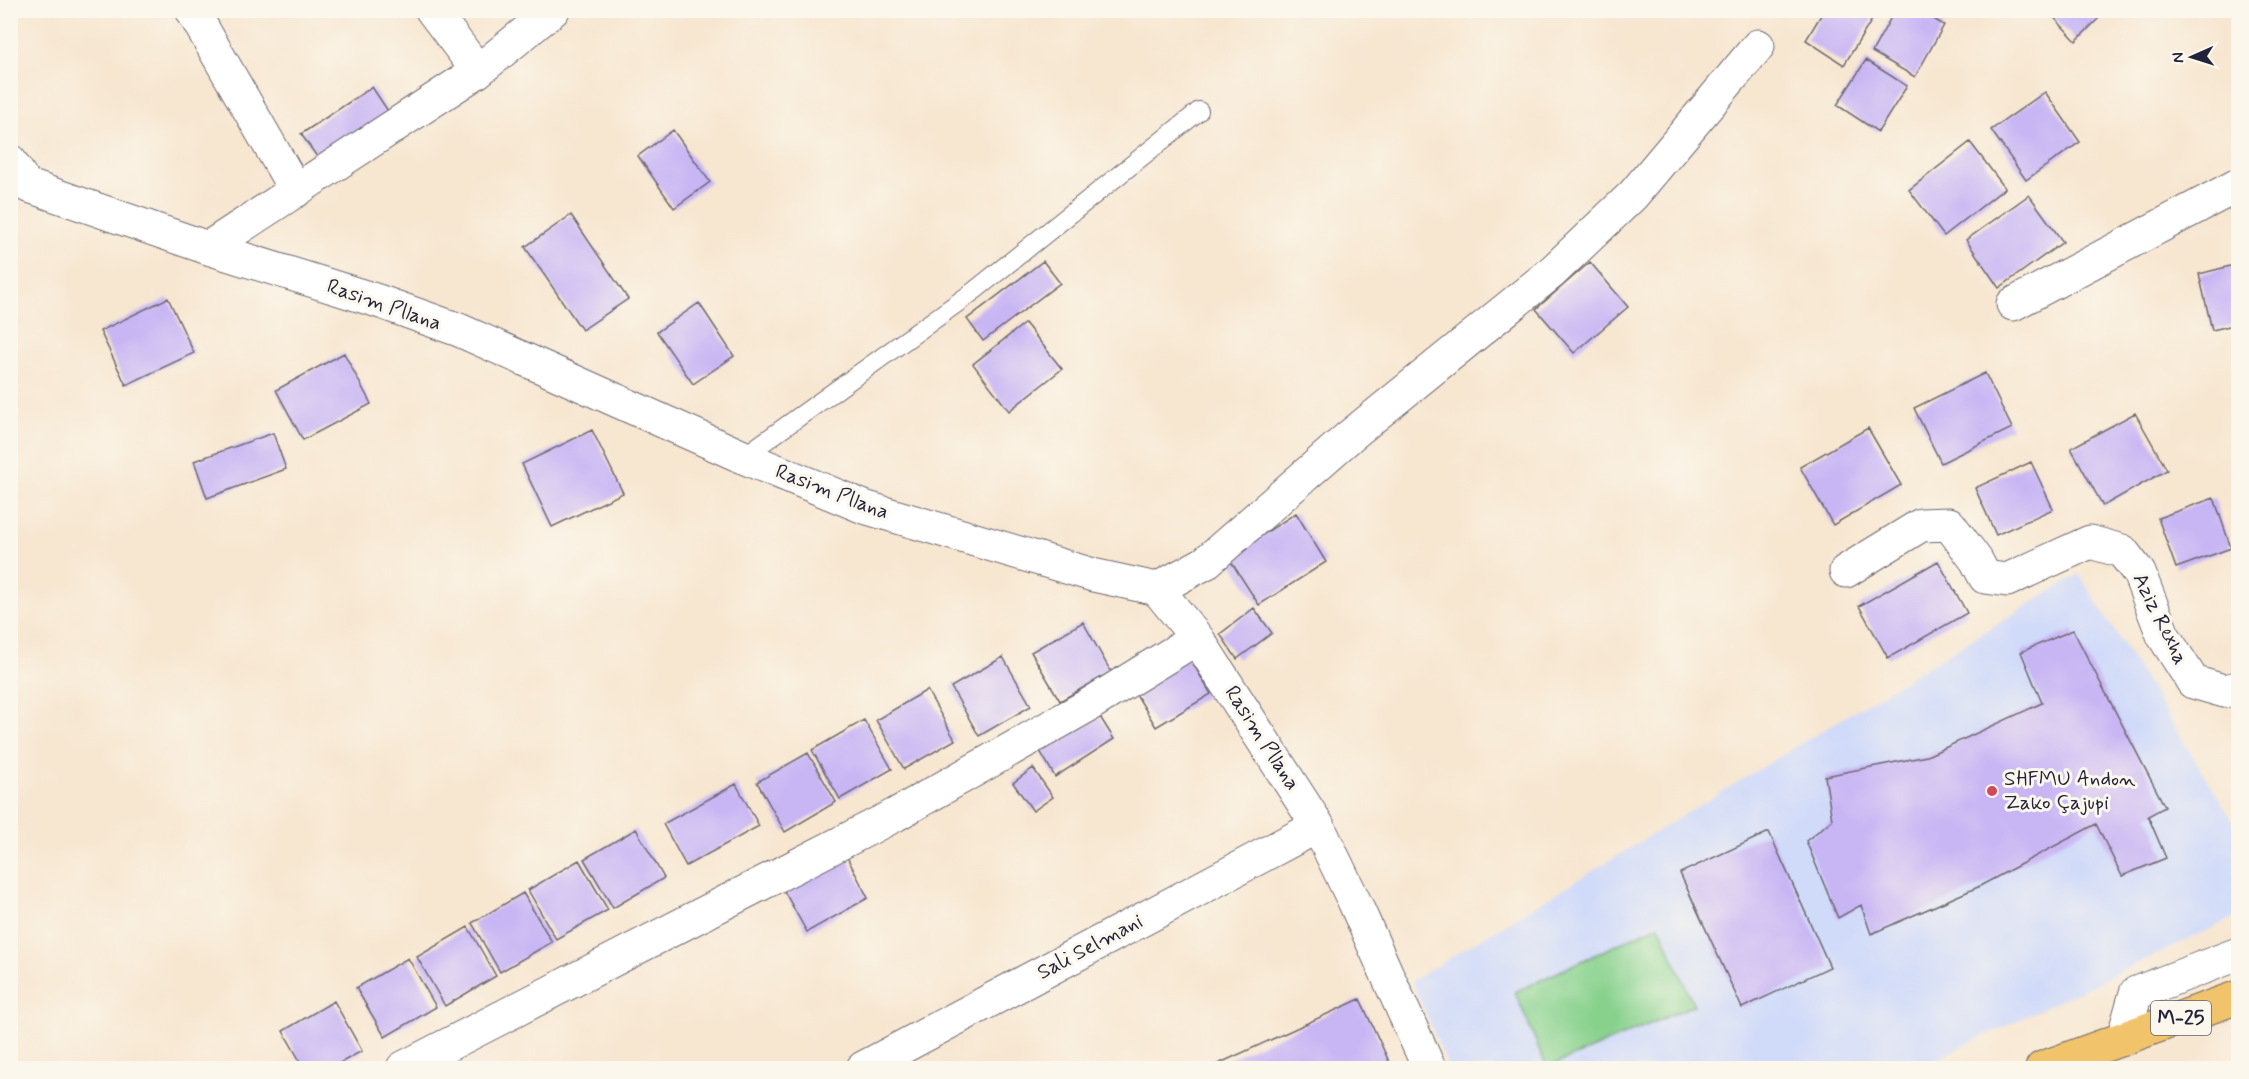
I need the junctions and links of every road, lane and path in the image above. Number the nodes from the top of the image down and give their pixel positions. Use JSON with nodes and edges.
{"nodes":[{"id":1,"x":192,"y":10,"type":"edge"},
{"id":2,"x":432,"y":10,"type":"edge"},
{"id":3,"x":553,"y":10,"type":"edge"},
{"id":4,"x":1758,"y":46,"type":"dead end"},
{"id":5,"x":478,"y":71,"type":"junction"},
{"id":6,"x":1199,"y":111,"type":"dead end"},
{"id":7,"x":10,"y":160,"type":"edge"},
{"id":8,"x":2238,"y":185,"type":"edge"},
{"id":9,"x":297,"y":191,"type":"junction"},
{"id":10,"x":208,"y":248,"type":"junction"},
{"id":11,"x":2013,"y":304,"type":"dead end"},
{"id":12,"x":743,"y":457,"type":"junction"},
{"id":13,"x":1846,"y":571,"type":"dead end"},
{"id":14,"x":1157,"y":589,"type":"junction"},
{"id":15,"x":1197,"y":638,"type":"junction"},
{"id":16,"x":2238,"y":688,"type":"edge"},
{"id":17,"x":1318,"y":826,"type":"junction"},
{"id":18,"x":2238,"y":954,"type":"edge"},
{"id":19,"x":2238,"y":997,"type":"edge"},
{"id":20,"x":2238,"y":1018,"type":"edge"},
{"id":21,"x":2123,"y":1039,"type":"junction"},
{"id":22,"x":403,"y":1068,"type":"edge"},
{"id":23,"x":863,"y":1068,"type":"edge"},
{"id":24,"x":1429,"y":1068,"type":"edge"},
{"id":25,"x":2042,"y":1068,"type":"edge"},
{"id":26,"x":2091,"y":1068,"type":"edge"}],
"edges":[{"from":1,"to":9,"type":"street"},
{"from":2,"to":5,"type":"street"},
{"from":3,"to":5,"type":"street"},
{"from":4,"to":14,"type":"street"},
{"from":5,"to":9,"type":"street"},
{"from":6,"to":12,"type":"lane"},
{"from":7,"to":10,"type":"street","name":"Rasim Pllana"},
{"from":8,"to":11,"type":"street"},
{"from":9,"to":10,"type":"street"},
{"from":10,"to":12,"type":"street","name":"Rasim Pllana"},
{"from":12,"to":14,"type":"street","name":"Rasim Pllana"},
{"from":13,"to":16,"type":"street","name":"Aziz Rexha"},
{"from":14,"to":15,"type":"street","name":"Rasim Pllana"},
{"from":15,"to":17,"type":"street","name":"Rasim Pllana"},
{"from":15,"to":22,"type":"street"},
{"from":17,"to":23,"type":"street","name":"Sali Selmani"},
{"from":17,"to":24,"type":"street","name":"Rasim Pllana"},
{"from":18,"to":21,"type":"street"},
{"from":19,"to":21,"type":"main road","number":"M-25"},
{"from":20,"to":26,"type":"main road","number":"M-25"},
{"from":21,"to":25,"type":"main road","number":"M-25"}]}
